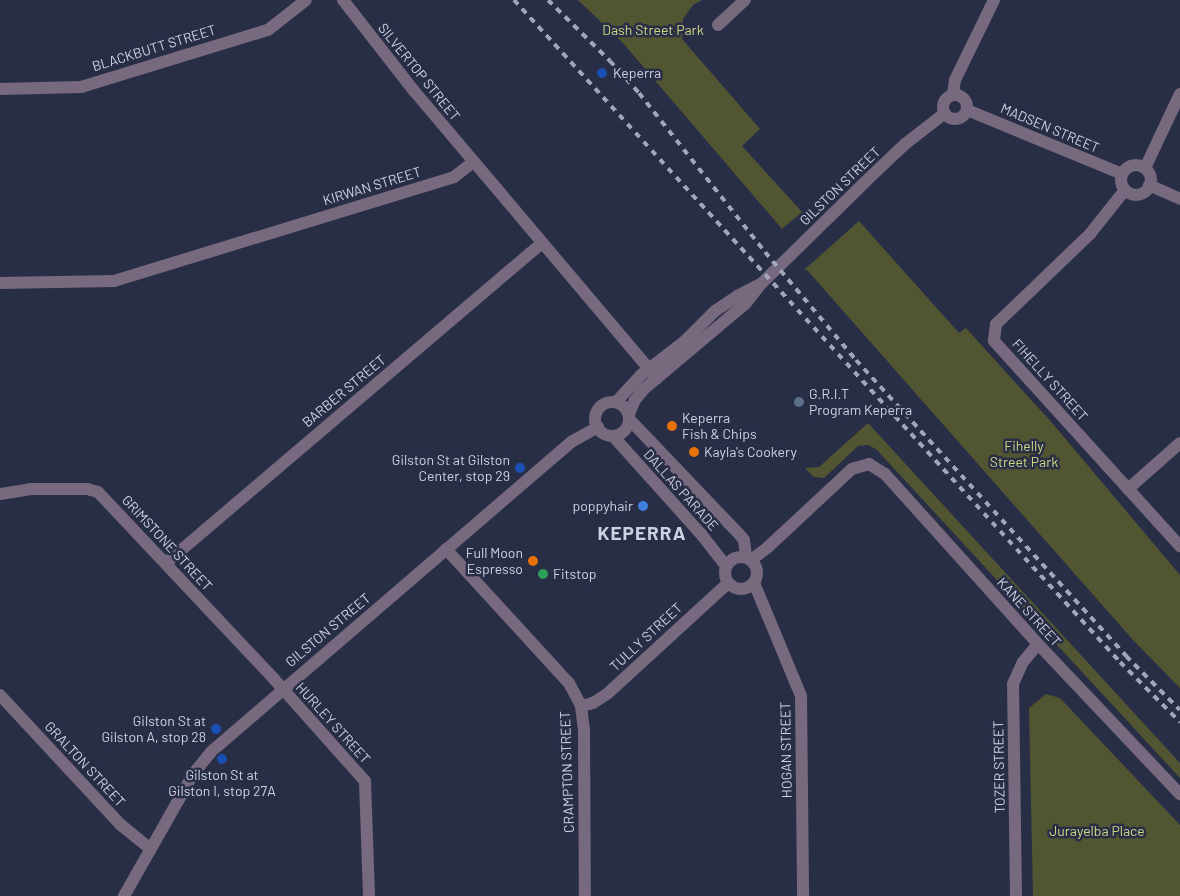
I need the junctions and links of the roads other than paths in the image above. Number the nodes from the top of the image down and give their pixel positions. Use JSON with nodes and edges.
{"nodes":[{"id":1,"x":306,"y":0,"type":"edge"},
{"id":2,"x":342,"y":0,"type":"edge"},
{"id":3,"x":745,"y":0,"type":"edge"},
{"id":4,"x":994,"y":0,"type":"edge"},
{"id":5,"x":718,"y":25,"type":"dead end"},
{"id":6,"x":0,"y":89,"type":"edge"},
{"id":7,"x":953,"y":94,"type":"junction"},
{"id":8,"x":1180,"y":94,"type":"edge"},
{"id":9,"x":967,"y":110,"type":"junction"},
{"id":10,"x":944,"y":114,"type":"junction"},
{"id":11,"x":473,"y":162,"type":"junction"},
{"id":12,"x":1145,"y":168,"type":"junction"},
{"id":13,"x":1122,"y":174,"type":"junction"},
{"id":14,"x":1149,"y":185,"type":"junction"},
{"id":15,"x":1125,"y":190,"type":"junction"},
{"id":16,"x":1180,"y":198,"type":"edge"},
{"id":17,"x":542,"y":243,"type":"junction"},
{"id":18,"x":0,"y":283,"type":"edge"},
{"id":19,"x":653,"y":373,"type":"junction"},
{"id":20,"x":616,"y":402,"type":"junction"},
{"id":21,"x":629,"y":417,"type":"junction"},
{"id":22,"x":598,"y":427,"type":"junction"},
{"id":23,"x":612,"y":436,"type":"junction"},
{"id":24,"x":1180,"y":443,"type":"edge"},
{"id":25,"x":1128,"y":489,"type":"junction"},
{"id":26,"x":0,"y":494,"type":"edge"},
{"id":27,"x":1180,"y":546,"type":"edge"},
{"id":28,"x":446,"y":549,"type":"junction"},
{"id":29,"x":749,"y":559,"type":"junction"},
{"id":30,"x":166,"y":563,"type":"junction"},
{"id":31,"x":726,"y":566,"type":"junction"},
{"id":32,"x":754,"y":583,"type":"junction"},
{"id":33,"x":728,"y":584,"type":"junction"},
{"id":34,"x":1038,"y":644,"type":"junction"},
{"id":35,"x":282,"y":689,"type":"junction"},
{"id":36,"x":0,"y":695,"type":"edge"},
{"id":37,"x":581,"y":706,"type":"junction"},
{"id":38,"x":1180,"y":794,"type":"edge"},
{"id":39,"x":151,"y":849,"type":"junction"},
{"id":40,"x":124,"y":896,"type":"edge"},
{"id":41,"x":369,"y":896,"type":"edge"},
{"id":42,"x":585,"y":896,"type":"edge"},
{"id":43,"x":803,"y":896,"type":"edge"},
{"id":44,"x":1016,"y":896,"type":"edge"}],
"edges":[{"from":1,"to":6,"type":"street","name":"BLACKBUTT STREET"},
{"from":2,"to":11,"type":"street","name":"SILVERTOP STREET"},
{"from":3,"to":5,"type":"street"},
{"from":4,"to":7,"type":"street"},
{"from":7,"to":9,"type":"street"},
{"from":7,"to":10,"type":"street"},
{"from":8,"to":12,"type":"street"},
{"from":9,"to":10,"type":"street"},
{"from":9,"to":13,"type":"street","name":"MADSEN STREET"},
{"from":10,"to":19,"type":"street","name":"GILSTON STREET"},
{"from":11,"to":17,"type":"street"},
{"from":11,"to":18,"type":"street","name":"KIRWAN STREET"},
{"from":12,"to":13,"type":"street"},
{"from":12,"to":14,"type":"street"},
{"from":13,"to":15,"type":"street"},
{"from":14,"to":15,"type":"street"},
{"from":14,"to":16,"type":"street"},
{"from":15,"to":25,"type":"street","name":"FIHELLY STREET"},
{"from":17,"to":19,"type":"street"},
{"from":17,"to":30,"type":"street","name":"BARBER STREET"},
{"from":19,"to":20,"type":"street","name":"GILSTON STREET"},
{"from":19,"to":21,"type":"street","name":"GILSTON STREET"},
{"from":20,"to":21,"type":"street"},
{"from":20,"to":22,"type":"street"},
{"from":21,"to":23,"type":"street"},
{"from":21,"to":29,"type":"street","name":"DALLAS PARADE"},
{"from":22,"to":23,"type":"street"},
{"from":22,"to":28,"type":"street","name":"GILSTON STREET"},
{"from":23,"to":31,"type":"street","name":"DALLAS PARADE"},
{"from":24,"to":25,"type":"street"},
{"from":25,"to":27,"type":"street","name":"FIHELLY STREET"},
{"from":26,"to":30,"type":"street","name":"GRIMSTONE STREET"},
{"from":28,"to":35,"type":"street","name":"GILSTON STREET"},
{"from":28,"to":37,"type":"street","name":"CRAMPTON STREET"},
{"from":29,"to":31,"type":"street"},
{"from":29,"to":32,"type":"street"},
{"from":29,"to":34,"type":"street","name":"KANE STREET"},
{"from":30,"to":35,"type":"street","name":"GRIMSTONE STREET"},
{"from":31,"to":33,"type":"street"},
{"from":32,"to":33,"type":"street"},
{"from":32,"to":43,"type":"street","name":"HOGAN STREET"},
{"from":33,"to":37,"type":"street","name":"TULLY STREET"},
{"from":34,"to":38,"type":"street","name":"KANE STREET"},
{"from":34,"to":44,"type":"street","name":"TOZER STREET"},
{"from":35,"to":39,"type":"street","name":"GILSTON STREET"},
{"from":35,"to":41,"type":"street","name":"HURLEY STREET"},
{"from":36,"to":39,"type":"street","name":"GRALTON STREET"},
{"from":37,"to":42,"type":"street","name":"CRAMPTON STREET"},
{"from":39,"to":40,"type":"street","name":"GILSTON STREET"}]}
